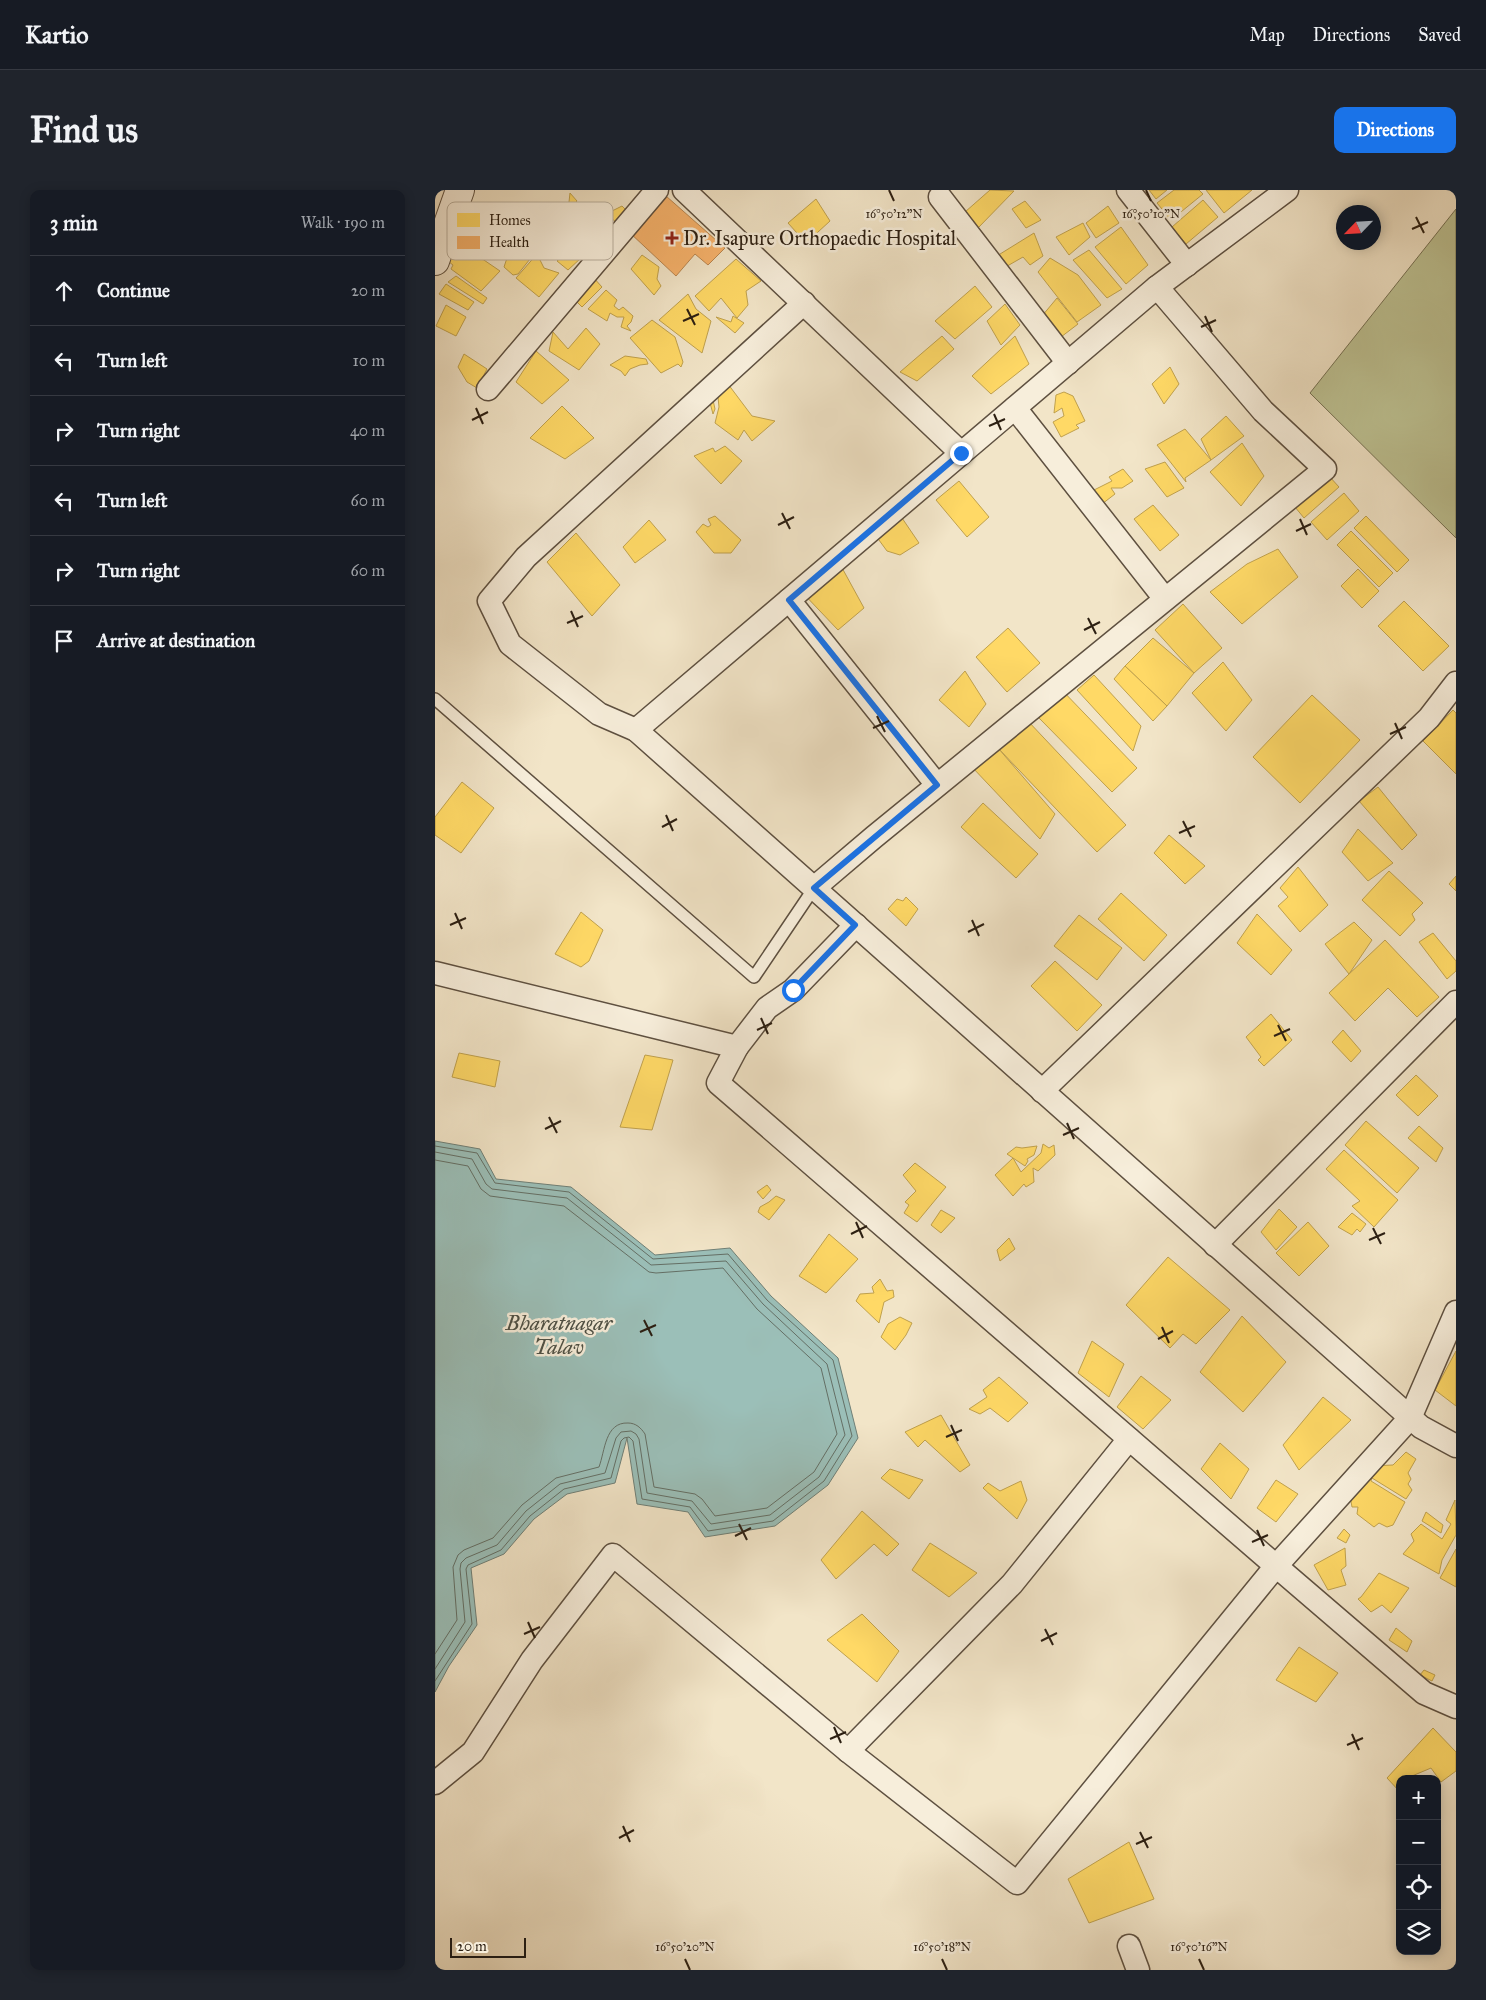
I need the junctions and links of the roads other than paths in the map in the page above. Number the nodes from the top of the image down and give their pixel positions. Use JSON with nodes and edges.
{"nodes":[{"id":1,"x":460,"y":190,"type":"edge"},
{"id":2,"x":657,"y":190,"type":"edge"},
{"id":3,"x":684,"y":190,"type":"edge"},
{"id":4,"x":1128,"y":190,"type":"edge"},
{"id":5,"x":1277,"y":193,"type":"edge"},
{"id":6,"x":940,"y":197,"type":"dead end"},
{"id":7,"x":456,"y":202,"type":"edge"},
{"id":8,"x":447,"y":227,"type":"edge"},
{"id":9,"x":613,"y":242,"type":"edge"},
{"id":10,"x":597,"y":260,"type":"edge"},
{"id":11,"x":435,"y":261,"type":"edge"},
{"id":12,"x":1187,"y":264,"type":"junction"},
{"id":13,"x":1157,"y":286,"type":"junction"},
{"id":14,"x":804,"y":303,"type":"junction"},
{"id":15,"x":1068,"y":363,"type":"junction"},
{"id":16,"x":488,"y":388,"type":"dead end"},
{"id":17,"x":1015,"y":408,"type":"junction"},
{"id":18,"x":961,"y":453,"type":"junction"},
{"id":19,"x":1165,"y":599,"type":"junction"},
{"id":20,"x":789,"y":600,"type":"junction"},
{"id":21,"x":1456,"y":683,"type":"edge"},
{"id":22,"x":435,"y":699,"type":"edge"},
{"id":23,"x":636,"y":730,"type":"junction"},
{"id":24,"x":937,"y":785,"type":"junction"},
{"id":25,"x":814,"y":888,"type":"junction"},
{"id":26,"x":855,"y":925,"type":"junction"},
{"id":27,"x":435,"y":973,"type":"edge"},
{"id":28,"x":1456,"y":1002,"type":"edge"},
{"id":29,"x":737,"y":1047,"type":"junction"},
{"id":30,"x":1043,"y":1091,"type":"junction"},
{"id":31,"x":1215,"y":1245,"type":"junction"},
{"id":32,"x":1456,"y":1312,"type":"edge"},
{"id":33,"x":1410,"y":1418,"type":"junction"},
{"id":34,"x":1129,"y":1439,"type":"junction"},
{"id":35,"x":1456,"y":1446,"type":"edge"},
{"id":36,"x":1276,"y":1566,"type":"junction"},
{"id":37,"x":1456,"y":1707,"type":"edge"},
{"id":38,"x":847,"y":1751,"type":"junction"},
{"id":39,"x":435,"y":1783,"type":"edge"},
{"id":40,"x":1129,"y":1946,"type":"dead end"},
{"id":41,"x":1138,"y":1970,"type":"edge"}],
"edges":[{"from":1,"to":7,"type":"street"},
{"from":2,"to":9,"type":"street"},
{"from":3,"to":14,"type":"street"},
{"from":4,"to":12,"type":"street"},
{"from":5,"to":12,"type":"street"},
{"from":6,"to":15,"type":"street"},
{"from":8,"to":11,"type":"street"},
{"from":10,"to":16,"type":"street"},
{"from":12,"to":13,"type":"street"},
{"from":13,"to":15,"type":"street"},
{"from":13,"to":19,"type":"street"},
{"from":14,"to":18,"type":"street"},
{"from":14,"to":23,"type":"street"},
{"from":15,"to":17,"type":"street"},
{"from":17,"to":18,"type":"street"},
{"from":17,"to":19,"type":"street"},
{"from":18,"to":20,"type":"street"},
{"from":19,"to":24,"type":"street"},
{"from":20,"to":23,"type":"street"},
{"from":20,"to":24,"type":"street"},
{"from":21,"to":30,"type":"street"},
{"from":22,"to":25,"type":"lane"},
{"from":23,"to":25,"type":"street"},
{"from":24,"to":25,"type":"street"},
{"from":25,"to":26,"type":"street"},
{"from":26,"to":29,"type":"street"},
{"from":26,"to":30,"type":"street"},
{"from":27,"to":29,"type":"street"},
{"from":28,"to":31,"type":"street"},
{"from":29,"to":34,"type":"street"},
{"from":30,"to":31,"type":"street"},
{"from":31,"to":33,"type":"street"},
{"from":32,"to":33,"type":"street"},
{"from":33,"to":35,"type":"street"},
{"from":33,"to":36,"type":"street"},
{"from":34,"to":36,"type":"street"},
{"from":34,"to":38,"type":"street"},
{"from":36,"to":37,"type":"street"},
{"from":36,"to":38,"type":"street"},
{"from":38,"to":39,"type":"street"},
{"from":40,"to":41,"type":"street"}]}
